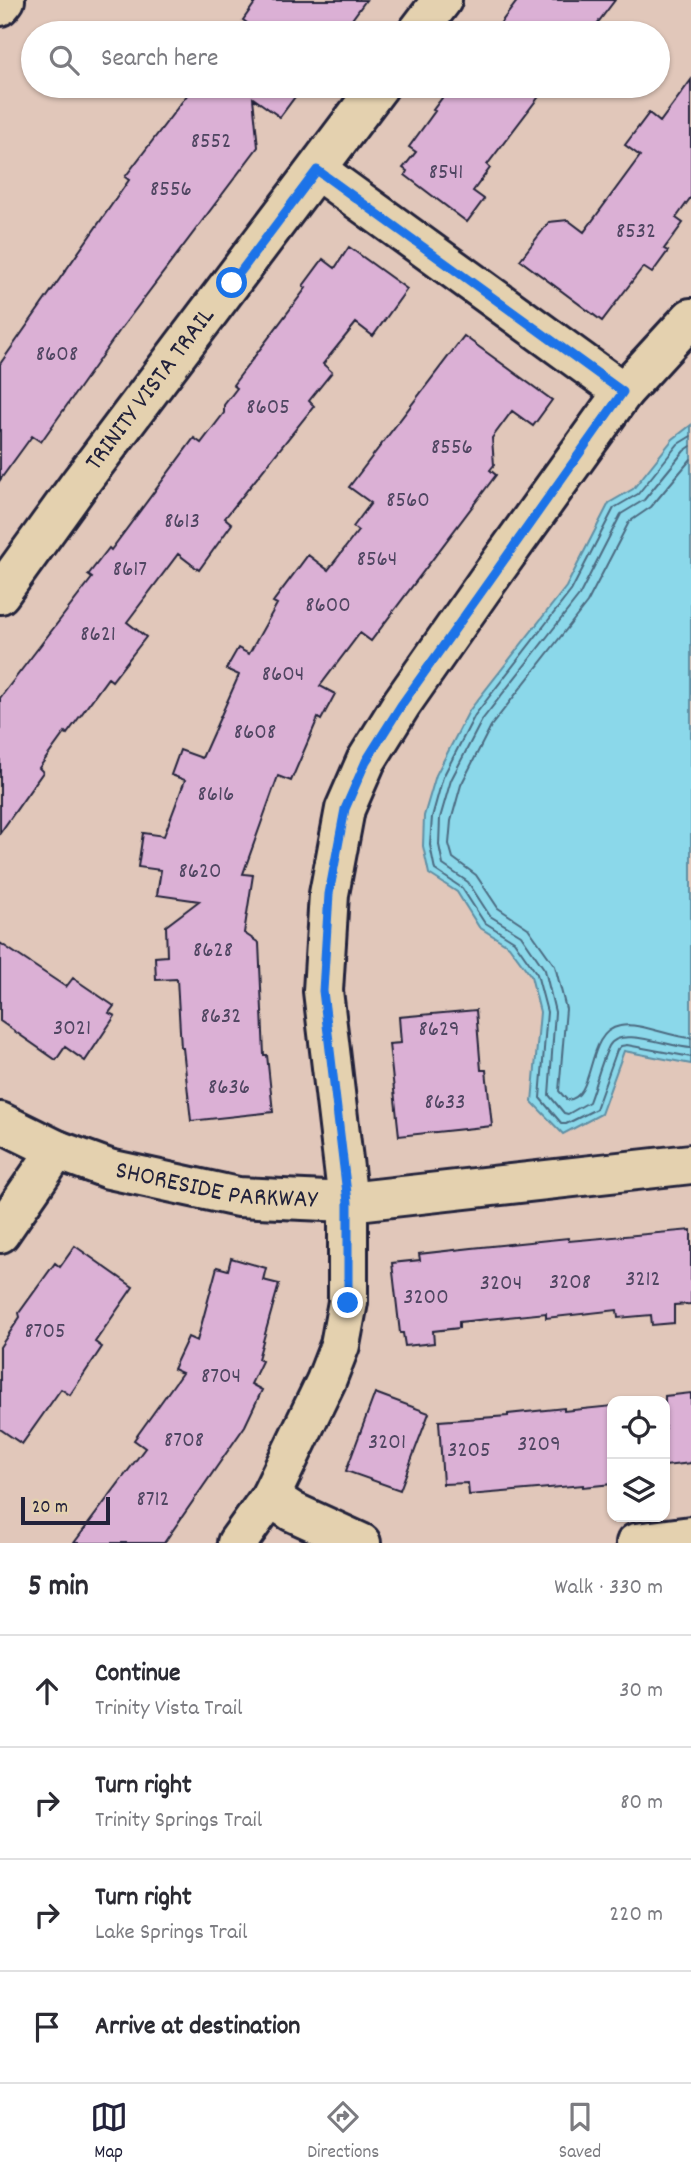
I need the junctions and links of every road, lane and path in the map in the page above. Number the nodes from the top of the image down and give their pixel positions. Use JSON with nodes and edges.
{"nodes":[{"id":1,"x":5,"y":0,"type":"edge"},
{"id":2,"x":442,"y":0,"type":"edge"},
{"id":3,"x":0,"y":6,"type":"edge"},
{"id":4,"x":426,"y":21,"type":"edge"},
{"id":5,"x":370,"y":98,"type":"edge"},
{"id":6,"x":317,"y":170,"type":"junction"},
{"id":7,"x":691,"y":318,"type":"edge"},
{"id":8,"x":623,"y":392,"type":"junction"},
{"id":9,"x":0,"y":594,"type":"edge"},
{"id":10,"x":0,"y":1122,"type":"edge"},
{"id":11,"x":57,"y":1150,"type":"junction"},
{"id":12,"x":691,"y":1164,"type":"edge"},
{"id":13,"x":348,"y":1202,"type":"junction"},
{"id":14,"x":0,"y":1233,"type":"edge"},
{"id":15,"x":270,"y":1497,"type":"junction"},
{"id":16,"x":691,"y":1536,"type":"edge"},
{"id":17,"x":237,"y":1543,"type":"edge"},
{"id":18,"x":360,"y":1543,"type":"edge"},
{"id":19,"x":636,"y":1543,"type":"edge"}],
"edges":[{"from":1,"to":3,"type":"street"},
{"from":2,"to":4,"type":"street"},
{"from":5,"to":6,"type":"street","name":"TRINITY VISTA TRAIL"},
{"from":6,"to":8,"type":"street"},
{"from":6,"to":9,"type":"street","name":"TRINITY VISTA TRAIL"},
{"from":7,"to":8,"type":"street"},
{"from":8,"to":13,"type":"street"},
{"from":10,"to":11,"type":"street","name":"SHORESIDE PARKWAY"},
{"from":11,"to":13,"type":"street","name":"SHORESIDE PARKWAY"},
{"from":11,"to":14,"type":"street"},
{"from":12,"to":13,"type":"street","name":"SHORESIDE PARKWAY"},
{"from":13,"to":15,"type":"street"},
{"from":15,"to":17,"type":"street"},
{"from":15,"to":18,"type":"street"},
{"from":16,"to":19,"type":"street"}]}
